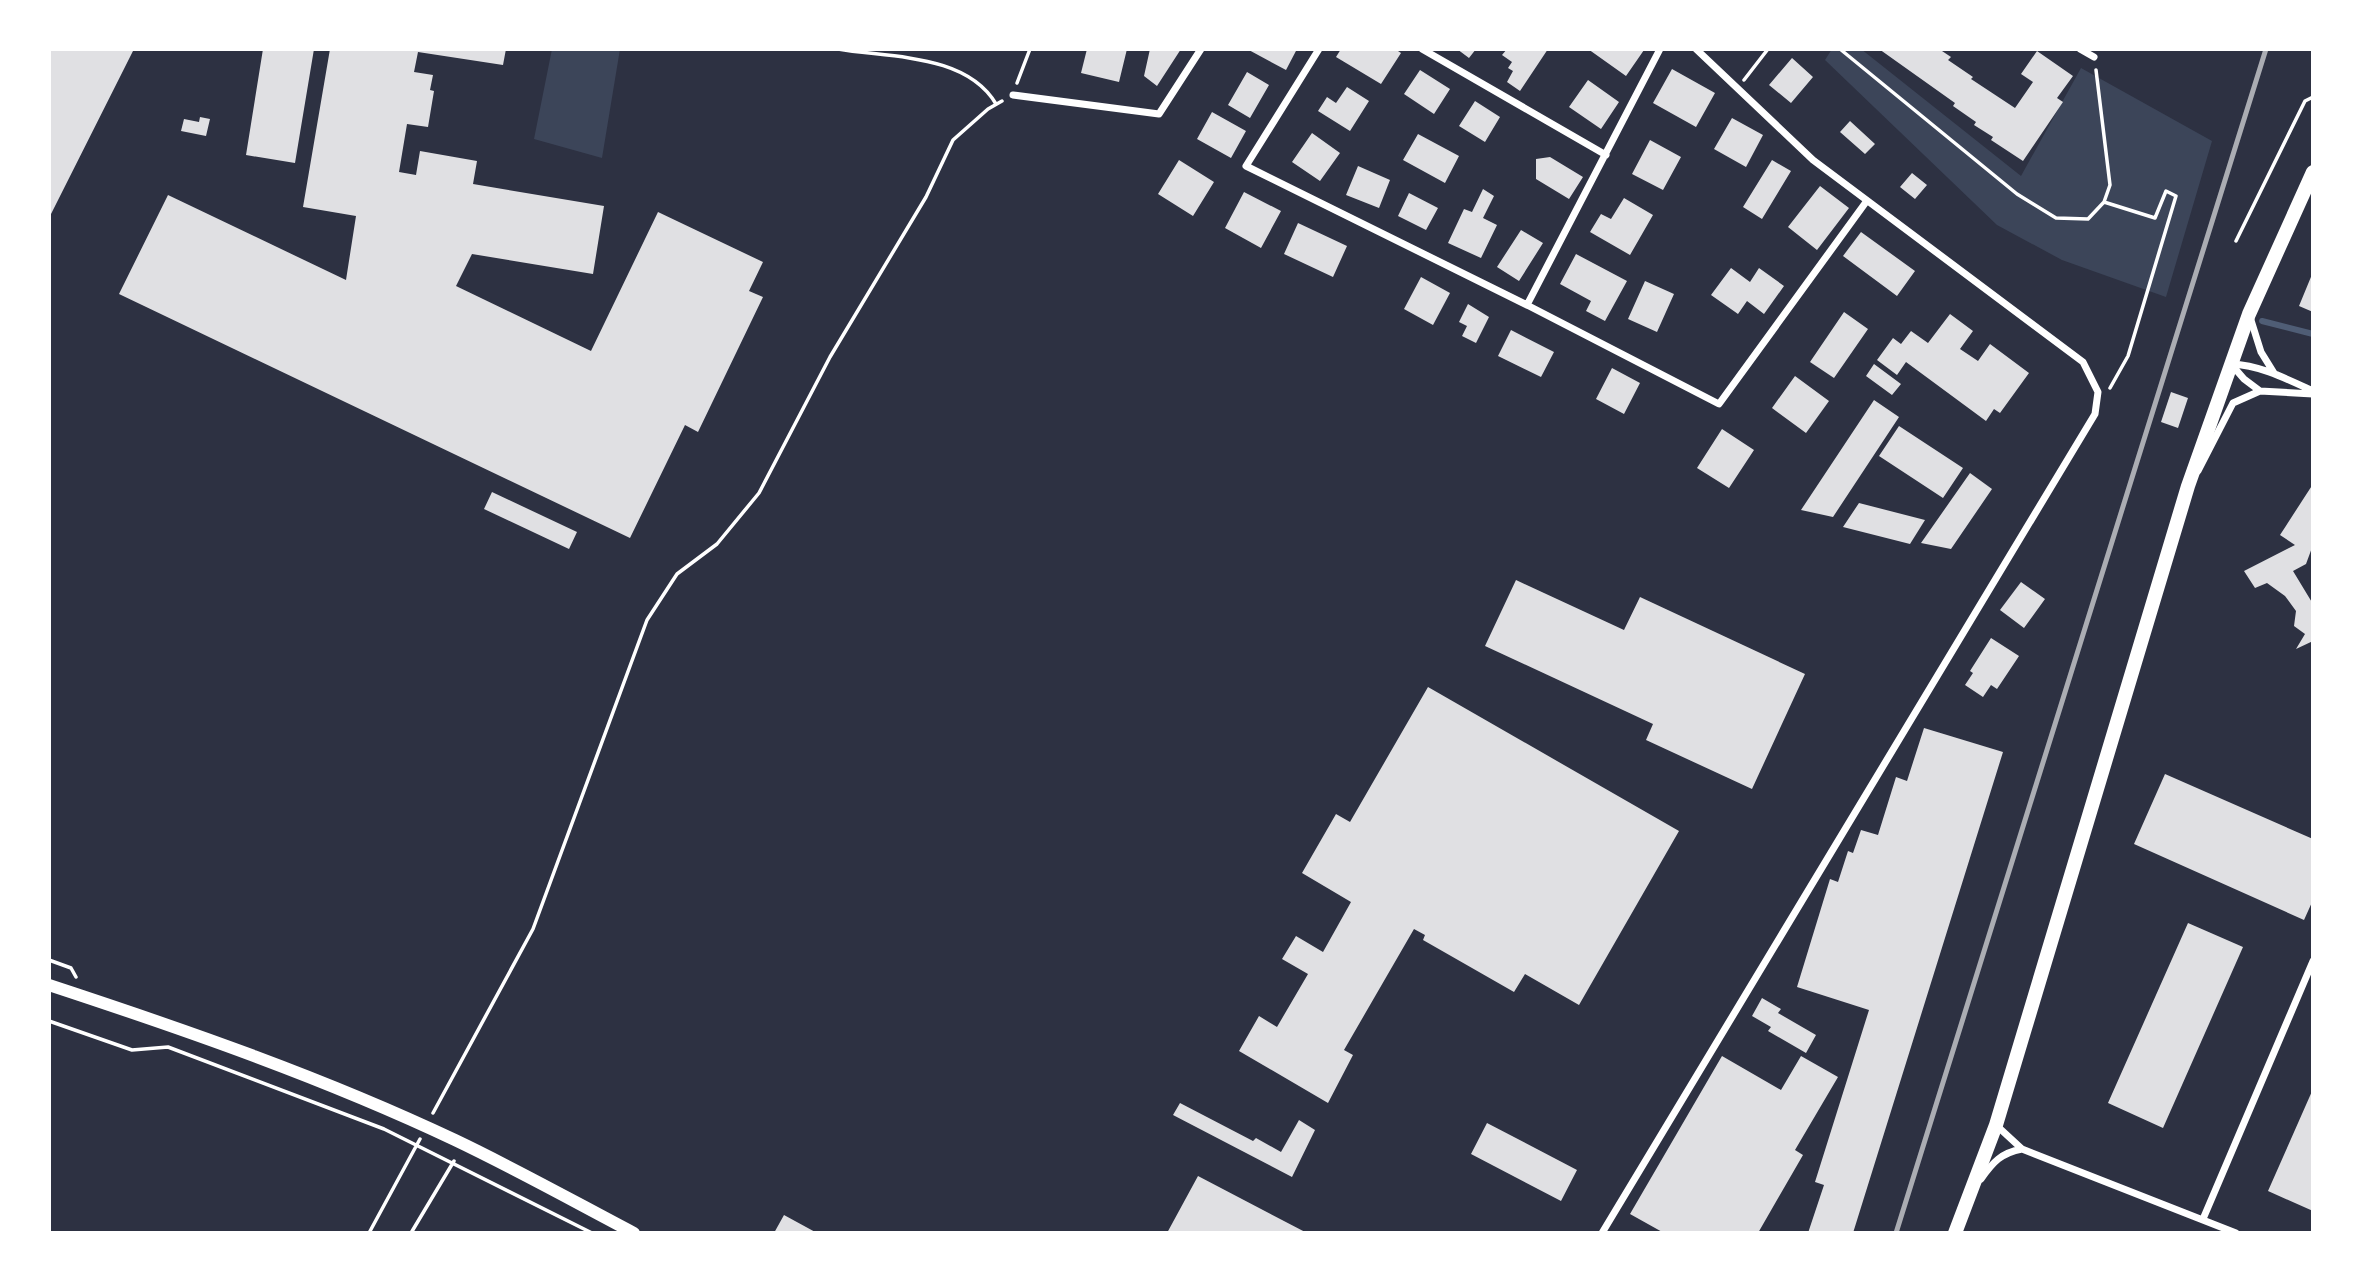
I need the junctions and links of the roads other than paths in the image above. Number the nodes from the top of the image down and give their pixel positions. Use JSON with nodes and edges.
{"nodes":[{"id":1,"x":1200,"y":49,"type":"edge"},
{"id":2,"x":1318,"y":49,"type":"edge"},
{"id":3,"x":1422,"y":49,"type":"edge"},
{"id":4,"x":1660,"y":49,"type":"edge"},
{"id":5,"x":1696,"y":49,"type":"edge"},
{"id":6,"x":2080,"y":49,"type":"edge"},
{"id":7,"x":2094,"y":57,"type":"road end"},
{"id":8,"x":1013,"y":95,"type":"road end"},
{"id":9,"x":1606,"y":155,"type":"junction"},
{"id":10,"x":2313,"y":172,"type":"edge"},
{"id":11,"x":1866,"y":202,"type":"junction"},
{"id":12,"x":1527,"y":305,"type":"junction"},
{"id":13,"x":2249,"y":314,"type":"junction"},
{"id":14,"x":2231,"y":364,"type":"junction"},
{"id":15,"x":2275,"y":374,"type":"junction"},
{"id":16,"x":2260,"y":391,"type":"junction"},
{"id":17,"x":2313,"y":393,"type":"edge"},
{"id":18,"x":2188,"y":486,"type":"junction"},
{"id":19,"x":2313,"y":961,"type":"edge"},
{"id":20,"x":49,"y":985,"type":"edge"},
{"id":21,"x":1996,"y":1125,"type":"junction"},
{"id":22,"x":2022,"y":1149,"type":"junction"},
{"id":23,"x":1965,"y":1203,"type":"junction"},
{"id":24,"x":2203,"y":1219,"type":"junction"},
{"id":25,"x":634,"y":1233,"type":"edge"},
{"id":26,"x":1602,"y":1233,"type":"edge"},
{"id":27,"x":1955,"y":1233,"type":"edge"},
{"id":28,"x":2236,"y":1233,"type":"edge"}],
"edges":[{"from":1,"to":8,"type":"street"},
{"from":2,"to":12,"type":"street"},
{"from":3,"to":9,"type":"street"},
{"from":4,"to":9,"type":"street"},
{"from":5,"to":11,"type":"street"},
{"from":6,"to":7,"type":"street"},
{"from":9,"to":12,"type":"street"},
{"from":10,"to":13,"type":"main road"},
{"from":11,"to":12,"type":"street"},
{"from":11,"to":26,"type":"street"},
{"from":13,"to":14,"type":"main road"},
{"from":13,"to":15,"type":"street"},
{"from":14,"to":15,"type":"street"},
{"from":14,"to":16,"type":"street"},
{"from":14,"to":18,"type":"main road"},
{"from":15,"to":17,"type":"street"},
{"from":16,"to":17,"type":"street"},
{"from":16,"to":18,"type":"street"},
{"from":18,"to":21,"type":"main road"},
{"from":19,"to":24,"type":"street"},
{"from":20,"to":25,"type":"street"},
{"from":21,"to":22,"type":"street"},
{"from":21,"to":23,"type":"main road"},
{"from":22,"to":23,"type":"street"},
{"from":22,"to":24,"type":"street"},
{"from":23,"to":27,"type":"main road"},
{"from":24,"to":28,"type":"street"}]}
